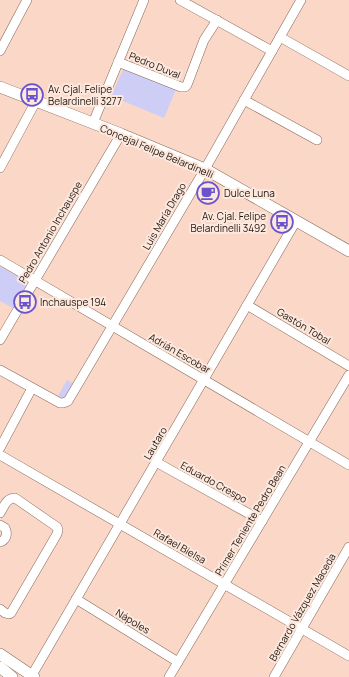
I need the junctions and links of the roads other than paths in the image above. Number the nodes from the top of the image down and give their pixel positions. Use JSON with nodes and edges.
{"nodes":[{"id":1,"x":27,"y":0,"type":"edge"},
{"id":2,"x":144,"y":0,"type":"edge"},
{"id":3,"x":180,"y":0,"type":"edge"},
{"id":4,"x":301,"y":0,"type":"edge"},
{"id":5,"x":217,"y":20,"type":"junction"},
{"id":6,"x":280,"y":37,"type":"junction"},
{"id":7,"x":0,"y":51,"type":"edge"},
{"id":8,"x":272,"y":51,"type":"junction"},
{"id":9,"x":118,"y":62,"type":"junction"},
{"id":10,"x":349,"y":76,"type":"edge"},
{"id":11,"x":0,"y":87,"type":"edge"},
{"id":12,"x":244,"y":100,"type":"junction"},
{"id":13,"x":36,"y":101,"type":"junction"},
{"id":14,"x":93,"y":124,"type":"junction"},
{"id":15,"x":120,"y":134,"type":"junction"},
{"id":16,"x":317,"y":140,"type":"dead end"},
{"id":17,"x":0,"y":168,"type":"edge"},
{"id":18,"x":205,"y":169,"type":"junction"},
{"id":19,"x":296,"y":221,"type":"junction"},
{"id":20,"x":349,"y":251,"type":"edge"},
{"id":21,"x":0,"y":260,"type":"edge"},
{"id":22,"x":34,"y":280,"type":"junction"},
{"id":23,"x":248,"y":305,"type":"junction"},
{"id":24,"x":112,"y":326,"type":"junction"},
{"id":25,"x":0,"y":340,"type":"edge"},
{"id":26,"x":349,"y":366,"type":"edge"},
{"id":27,"x":0,"y":370,"type":"edge"},
{"id":28,"x":349,"y":375,"type":"edge"},
{"id":29,"x":204,"y":380,"type":"junction"},
{"id":30,"x":32,"y":388,"type":"junction"},
{"id":31,"x":309,"y":442,"type":"junction"},
{"id":32,"x":0,"y":448,"type":"edge"},
{"id":33,"x":0,"y":455,"type":"edge"},
{"id":34,"x":156,"y":462,"type":"junction"},
{"id":35,"x":349,"y":465,"type":"edge"},
{"id":36,"x":0,"y":513,"type":"edge"},
{"id":37,"x":262,"y":521,"type":"junction"},
{"id":38,"x":120,"y":524,"type":"junction"},
{"id":39,"x":0,"y":525,"type":"edge"},
{"id":40,"x":0,"y":542,"type":"edge"},
{"id":41,"x":349,"y":547,"type":"edge"},
{"id":42,"x":224,"y":584,"type":"junction"},
{"id":43,"x":76,"y":599,"type":"junction"},
{"id":44,"x":0,"y":608,"type":"edge"},
{"id":45,"x":302,"y":629,"type":"junction"},
{"id":46,"x":0,"y":654,"type":"edge"},
{"id":47,"x":349,"y":656,"type":"edge"},
{"id":48,"x":178,"y":662,"type":"junction"},
{"id":49,"x":0,"y":667,"type":"edge"},
{"id":50,"x":33,"y":676,"type":"edge"},
{"id":51,"x":12,"y":677,"type":"edge"},
{"id":52,"x":169,"y":677,"type":"edge"},
{"id":53,"x":274,"y":677,"type":"edge"}],
"edges":[{"from":1,"to":7,"type":"street"},
{"from":2,"to":9,"type":"street"},
{"from":3,"to":5,"type":"street"},
{"from":4,"to":6,"type":"street","name":"Luis María Drago"},
{"from":5,"to":8,"type":"street"},
{"from":5,"to":9,"type":"street","name":"Pedro Duval"},
{"from":6,"to":8,"type":"street","name":"Luis María Drago"},
{"from":6,"to":10,"type":"street"},
{"from":8,"to":12,"type":"street","name":"Luis María Drago"},
{"from":9,"to":14,"type":"street"},
{"from":11,"to":13,"type":"main road","name":"Concejal Felipe Belardinelli"},
{"from":12,"to":16,"type":"street"},
{"from":12,"to":18,"type":"street","name":"Luis María Drago"},
{"from":13,"to":14,"type":"main road","name":"Concejal Felipe Belardinelli"},
{"from":13,"to":17,"type":"street"},
{"from":14,"to":15,"type":"main road","name":"Concejal Felipe Belardinelli"},
{"from":15,"to":18,"type":"main road","name":"Concejal Felipe Belardinelli"},
{"from":15,"to":22,"type":"street","name":"Pedro Antonio Inchauspe"},
{"from":18,"to":19,"type":"main road","name":"Concejal Felipe Belardinelli"},
{"from":18,"to":24,"type":"street","name":"Luis María Drago"},
{"from":19,"to":20,"type":"main road","name":"Concejal Felipe Belardinelli"},
{"from":19,"to":23,"type":"street","name":"Lautaro"},
{"from":21,"to":22,"type":"street","name":"Adrián Escobar"},
{"from":22,"to":24,"type":"street","name":"Adrián Escobar"},
{"from":22,"to":25,"type":"street","name":"Pedro Antonio Inchauspe"},
{"from":23,"to":26,"type":"street","name":"Gastón Tobal"},
{"from":23,"to":29,"type":"street","name":"Lautaro"},
{"from":24,"to":29,"type":"street","name":"Adrián Escobar"},
{"from":24,"to":30,"type":"street","name":"Luis María Drago"},
{"from":27,"to":30,"type":"street"},
{"from":28,"to":31,"type":"street","name":"Primer Teniente Pedro Bean"},
{"from":29,"to":31,"type":"street","name":"Adrián Escobar"},
{"from":29,"to":34,"type":"street","name":"Lautaro"},
{"from":30,"to":32,"type":"street"},
{"from":31,"to":35,"type":"street","name":"Adrián Escobar"},
{"from":31,"to":37,"type":"street","name":"Primer Teniente Pedro Bean"},
{"from":33,"to":38,"type":"street","name":"Rafael Bielsa"},
{"from":34,"to":37,"type":"street","name":"Eduardo Crespo"},
{"from":34,"to":38,"type":"street","name":"Lautaro"},
{"from":36,"to":44,"type":"street"},
{"from":37,"to":42,"type":"street","name":"Primer Teniente Pedro Bean"},
{"from":38,"to":42,"type":"street","name":"Rafael Bielsa"},
{"from":38,"to":43,"type":"street","name":"Lautaro"},
{"from":39,"to":40,"type":"street"},
{"from":41,"to":45,"type":"street","name":"Bernardo Vázquez Maceda"},
{"from":42,"to":45,"type":"street","name":"Rafael Bielsa"},
{"from":42,"to":48,"type":"street","name":"Primer Teniente Pedro Bean"},
{"from":43,"to":48,"type":"street","name":"Nápoles"},
{"from":43,"to":50,"type":"street","name":"Lautaro"},
{"from":45,"to":47,"type":"street","name":"Rafael Bielsa"},
{"from":45,"to":53,"type":"street","name":"Bernardo Vázquez Maceda"},
{"from":46,"to":50,"type":"main road"},
{"from":48,"to":52,"type":"street","name":"Primer Teniente Pedro Bean"},
{"from":49,"to":51,"type":"main road"}]}
